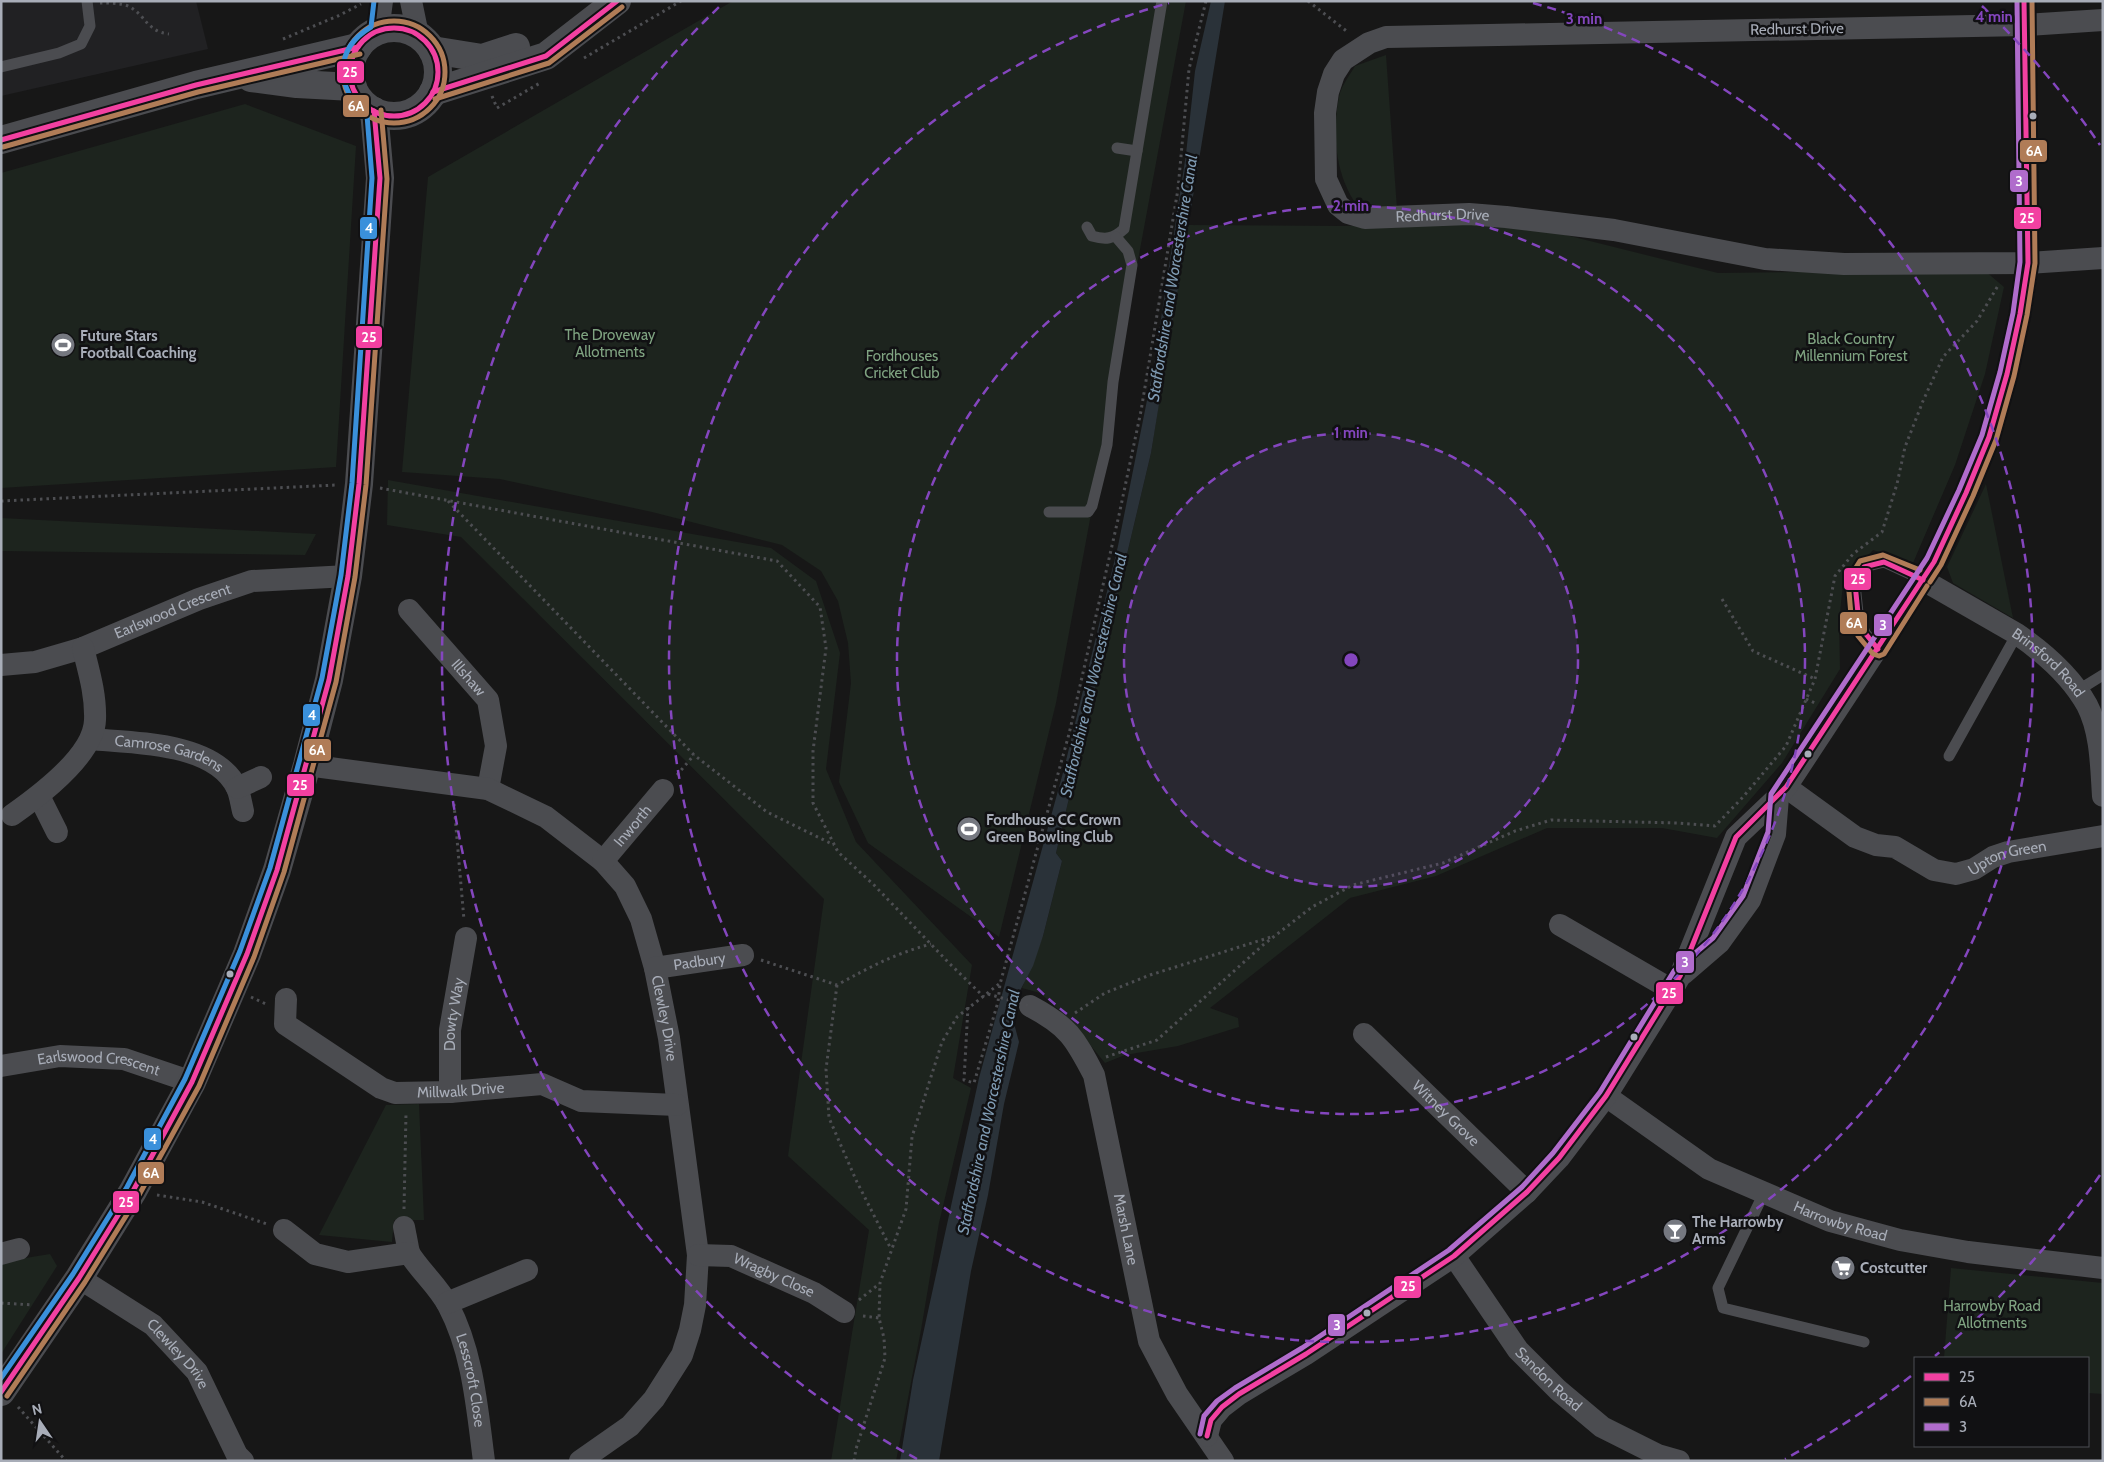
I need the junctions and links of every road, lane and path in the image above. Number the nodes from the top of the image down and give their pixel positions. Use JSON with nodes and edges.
{"nodes":[{"id":1,"x":382,"y":1,"type":"edge"},
{"id":2,"x":411,"y":1,"type":"edge"},
{"id":3,"x":609,"y":1,"type":"edge"},
{"id":4,"x":617,"y":1,"type":"edge"},
{"id":5,"x":1162,"y":1,"type":"edge"},
{"id":6,"x":1206,"y":1,"type":"edge"},
{"id":7,"x":1308,"y":1,"type":"edge"},
{"id":8,"x":2024,"y":1,"type":"edge"},
{"id":9,"x":87,"y":3,"type":"edge"},
{"id":10,"x":2103,"y":20,"type":"edge"},
{"id":11,"x":2026,"y":25,"type":"junction"},
{"id":12,"x":169,"y":34,"type":"dead end"},
{"id":13,"x":368,"y":39,"type":"junction"},
{"id":14,"x":425,"y":43,"type":"junction"},
{"id":15,"x":1360,"y":48,"type":"junction"},
{"id":16,"x":1,"y":67,"type":"edge"},
{"id":17,"x":234,"y":76,"type":"junction"},
{"id":18,"x":353,"y":87,"type":"junction"},
{"id":19,"x":432,"y":92,"type":"junction"},
{"id":20,"x":374,"y":110,"type":"junction"},
{"id":21,"x":403,"y":114,"type":"junction"},
{"id":22,"x":1,"y":140,"type":"edge"},
{"id":23,"x":1117,"y":148,"type":"dead end"},
{"id":24,"x":1137,"y":151,"type":"junction"},
{"id":25,"x":380,"y":178,"type":"junction"},
{"id":26,"x":1087,"y":228,"type":"dead end"},
{"id":27,"x":1116,"y":237,"type":"junction"},
{"id":28,"x":2103,"y":258,"type":"edge"},
{"id":29,"x":2028,"y":262,"type":"junction"},
{"id":30,"x":2000,"y":283,"type":"dead end"},
{"id":31,"x":359,"y":484,"type":"junction"},
{"id":32,"x":1,"y":501,"type":"edge"},
{"id":33,"x":448,"y":501,"type":"junction"},
{"id":34,"x":1049,"y":512,"type":"dead end"},
{"id":35,"x":348,"y":576,"type":"junction"},
{"id":36,"x":1923,"y":580,"type":"junction"},
{"id":37,"x":1722,"y":599,"type":"dead end"},
{"id":38,"x":409,"y":610,"type":"dead end"},
{"id":39,"x":2017,"y":634,"type":"junction"},
{"id":40,"x":83,"y":648,"type":"junction"},
{"id":41,"x":1878,"y":649,"type":"junction"},
{"id":42,"x":1,"y":665,"type":"edge"},
{"id":43,"x":2103,"y":675,"type":"edge"},
{"id":44,"x":1815,"y":678,"type":"junction"},
{"id":45,"x":2077,"y":691,"type":"junction"},
{"id":46,"x":91,"y":739,"type":"junction"},
{"id":47,"x":694,"y":755,"type":"junction"},
{"id":48,"x":1949,"y":756,"type":"dead end"},
{"id":49,"x":307,"y":766,"type":"junction"},
{"id":50,"x":261,"y":777,"type":"dead end"},
{"id":51,"x":452,"y":784,"type":"junction"},
{"id":52,"x":237,"y":788,"type":"junction"},
{"id":53,"x":488,"y":788,"type":"junction"},
{"id":54,"x":663,"y":790,"type":"joint"},
{"id":55,"x":1782,"y":792,"type":"junction"},
{"id":56,"x":39,"y":796,"type":"junction"},
{"id":57,"x":2103,"y":796,"type":"edge"},
{"id":58,"x":243,"y":810,"type":"dead end"},
{"id":59,"x":12,"y":815,"type":"dead end"},
{"id":60,"x":57,"y":832,"type":"dead end"},
{"id":61,"x":2103,"y":836,"type":"edge"},
{"id":62,"x":835,"y":845,"type":"junction"},
{"id":63,"x":603,"y":861,"type":"junction"},
{"id":64,"x":1560,"y":925,"type":"dead end"},
{"id":65,"x":1274,"y":936,"type":"junction"},
{"id":66,"x":466,"y":938,"type":"joint"},
{"id":67,"x":931,"y":944,"type":"junction"},
{"id":68,"x":743,"y":955,"type":"joint"},
{"id":69,"x":654,"y":968,"type":"junction"},
{"id":70,"x":1676,"y":983,"type":"junction"},
{"id":71,"x":1000,"y":984,"type":"junction"},
{"id":72,"x":837,"y":985,"type":"junction"},
{"id":73,"x":232,"y":989,"type":"junction"},
{"id":74,"x":986,"y":996,"type":"junction"},
{"id":75,"x":286,"y":1006,"type":"joint"},
{"id":76,"x":1030,"y":1006,"type":"joint"},
{"id":77,"x":968,"y":1007,"type":"junction"},
{"id":78,"x":1059,"y":1024,"type":"junction"},
{"id":79,"x":1364,"y":1034,"type":"dead end"},
{"id":80,"x":1088,"y":1064,"type":"junction"},
{"id":81,"x":1,"y":1066,"type":"edge"},
{"id":82,"x":192,"y":1082,"type":"junction"},
{"id":83,"x":406,"y":1092,"type":"junction"},
{"id":84,"x":450,"y":1092,"type":"junction"},
{"id":85,"x":1606,"y":1096,"type":"junction"},
{"id":86,"x":677,"y":1105,"type":"junction"},
{"id":87,"x":133,"y":1191,"type":"junction"},
{"id":88,"x":1527,"y":1192,"type":"junction"},
{"id":89,"x":1764,"y":1193,"type":"junction"},
{"id":90,"x":404,"y":1227,"type":"joint"},
{"id":91,"x":284,"y":1230,"type":"joint"},
{"id":92,"x":892,"y":1250,"type":"junction"},
{"id":93,"x":409,"y":1253,"type":"junction"},
{"id":94,"x":698,"y":1254,"type":"junction"},
{"id":95,"x":1454,"y":1256,"type":"junction"},
{"id":96,"x":2103,"y":1268,"type":"edge"},
{"id":97,"x":527,"y":1270,"type":"dead end"},
{"id":98,"x":79,"y":1278,"type":"junction"},
{"id":99,"x":1,"y":1303,"type":"edge"},
{"id":100,"x":447,"y":1303,"type":"junction"},
{"id":101,"x":844,"y":1312,"type":"dead end"},
{"id":102,"x":53,"y":1317,"type":"junction"},
{"id":103,"x":1864,"y":1342,"type":"dead end"},
{"id":104,"x":10,"y":1390,"type":"edge"},
{"id":105,"x":1208,"y":1436,"type":"junction"},
{"id":106,"x":587,"y":1459,"type":"edge"},
{"id":107,"x":66,"y":1461,"type":"edge"},
{"id":108,"x":243,"y":1461,"type":"edge"},
{"id":109,"x":484,"y":1461,"type":"edge"},
{"id":110,"x":854,"y":1461,"type":"edge"},
{"id":111,"x":1224,"y":1461,"type":"edge"},
{"id":112,"x":1679,"y":1461,"type":"edge"}],
"edges":[{"from":1,"to":13,"type":"street"},
{"from":2,"to":14,"type":"street"},
{"from":3,"to":14,"type":"street"},
{"from":4,"to":19,"type":"street"},
{"from":5,"to":24,"type":"lane"},
{"from":6,"to":71,"type":"path"},
{"from":7,"to":15,"type":"path"},
{"from":8,"to":11,"type":"street"},
{"from":9,"to":12,"type":"path"},
{"from":9,"to":16,"type":"lane"},
{"from":10,"to":11,"type":"street","name":"Redhurst Drive"},
{"from":11,"to":15,"type":"street","name":"Redhurst Drive"},
{"from":11,"to":29,"type":"street"},
{"from":13,"to":14,"type":"street"},
{"from":13,"to":17,"type":"street"},
{"from":13,"to":18,"type":"street"},
{"from":14,"to":19,"type":"street"},
{"from":15,"to":29,"type":"street","name":"Redhurst Drive"},
{"from":17,"to":18,"type":"street"},
{"from":17,"to":22,"type":"street"},
{"from":18,"to":20,"type":"street"},
{"from":19,"to":21,"type":"street"},
{"from":20,"to":21,"type":"street"},
{"from":20,"to":25,"type":"street"},
{"from":21,"to":25,"type":"street"},
{"from":23,"to":24,"type":"lane"},
{"from":24,"to":27,"type":"lane"},
{"from":25,"to":31,"type":"street"},
{"from":26,"to":27,"type":"lane"},
{"from":27,"to":34,"type":"lane"},
{"from":28,"to":29,"type":"street","name":"Redhurst Drive"},
{"from":29,"to":36,"type":"street"},
{"from":30,"to":44,"type":"path"},
{"from":31,"to":32,"type":"path"},
{"from":31,"to":33,"type":"path"},
{"from":31,"to":35,"type":"street"},
{"from":33,"to":47,"type":"path"},
{"from":33,"to":62,"type":"path"},
{"from":35,"to":40,"type":"street","name":"Earlswood Crescent"},
{"from":35,"to":49,"type":"street"},
{"from":36,"to":39,"type":"street","name":"Brinsford Road"},
{"from":36,"to":41,"type":"street"},
{"from":36,"to":41,"type":"lane"},
{"from":37,"to":44,"type":"path"},
{"from":38,"to":53,"type":"street","name":"Illshaw"},
{"from":39,"to":45,"type":"street","name":"Brinsford Road"},
{"from":39,"to":48,"type":"lane"},
{"from":40,"to":42,"type":"street","name":"Earlswood Crescent"},
{"from":40,"to":46,"type":"street","name":"Camrose Gardens"},
{"from":41,"to":55,"type":"street"},
{"from":43,"to":45,"type":"lane"},
{"from":44,"to":65,"type":"path"},
{"from":45,"to":57,"type":"street","name":"Brinsford Road"},
{"from":46,"to":52,"type":"street","name":"Camrose Gardens"},
{"from":46,"to":56,"type":"street","name":"Camrose Gardens"},
{"from":47,"to":54,"type":"path"},
{"from":47,"to":62,"type":"path"},
{"from":49,"to":51,"type":"street","name":"Clewley Drive"},
{"from":49,"to":73,"type":"street"},
{"from":50,"to":52,"type":"street","name":"Camrose Gardens"},
{"from":51,"to":53,"type":"street","name":"Clewley Drive"},
{"from":51,"to":66,"type":"path"},
{"from":52,"to":58,"type":"street","name":"Camrose Gardens"},
{"from":53,"to":63,"type":"street","name":"Clewley Drive"},
{"from":54,"to":63,"type":"street","name":"Inworth"},
{"from":55,"to":61,"type":"street","name":"Upton Green"},
{"from":55,"to":70,"type":"street"},
{"from":55,"to":70,"type":"street"},
{"from":56,"to":59,"type":"street","name":"Camrose Gardens"},
{"from":56,"to":60,"type":"street"},
{"from":62,"to":67,"type":"path"},
{"from":63,"to":69,"type":"street","name":"Clewley Drive"},
{"from":64,"to":70,"type":"street"},
{"from":65,"to":78,"type":"path"},
{"from":65,"to":80,"type":"path"},
{"from":66,"to":84,"type":"street","name":"Dowty Way"},
{"from":67,"to":72,"type":"path"},
{"from":67,"to":74,"type":"path"},
{"from":68,"to":69,"type":"street","name":"Padbury"},
{"from":68,"to":72,"type":"path"},
{"from":69,"to":86,"type":"street","name":"Clewley Drive"},
{"from":70,"to":85,"type":"street"},
{"from":71,"to":74,"type":"path"},
{"from":71,"to":77,"type":"path"},
{"from":72,"to":92,"type":"path"},
{"from":73,"to":75,"type":"path"},
{"from":73,"to":82,"type":"street"},
{"from":74,"to":76,"type":"path","bridge":true},
{"from":74,"to":77,"type":"path"},
{"from":75,"to":83,"type":"street","name":"Millwalk Drive"},
{"from":76,"to":78,"type":"street","name":"Marsh Lane"},
{"from":77,"to":92,"type":"path"},
{"from":78,"to":80,"type":"street","name":"Marsh Lane"},
{"from":79,"to":88,"type":"street","name":"Witney Grove"},
{"from":80,"to":105,"type":"street","name":"Marsh Lane"},
{"from":81,"to":82,"type":"street","name":"Earlswood Crescent"},
{"from":82,"to":87,"type":"street"},
{"from":83,"to":84,"type":"street","name":"Millwalk Drive"},
{"from":83,"to":90,"type":"path"},
{"from":84,"to":86,"type":"street","name":"Millwalk Drive"},
{"from":85,"to":88,"type":"street"},
{"from":85,"to":89,"type":"street","name":"Harrowby Road"},
{"from":86,"to":94,"type":"street","name":"Clewley Drive"},
{"from":87,"to":91,"type":"path"},
{"from":87,"to":98,"type":"street"},
{"from":88,"to":95,"type":"street"},
{"from":89,"to":96,"type":"street","name":"Harrowby Road"},
{"from":89,"to":103,"type":"lane"},
{"from":90,"to":93,"type":"street"},
{"from":91,"to":93,"type":"street"},
{"from":92,"to":110,"type":"path"},
{"from":93,"to":100,"type":"street","name":"Lesscroft Close"},
{"from":94,"to":101,"type":"street","name":"Wragby Close"},
{"from":94,"to":106,"type":"street","name":"Clewley Drive"},
{"from":95,"to":105,"type":"street"},
{"from":95,"to":112,"type":"street","name":"Sandon Road"},
{"from":97,"to":100,"type":"street"},
{"from":98,"to":102,"type":"street"},
{"from":98,"to":108,"type":"street","name":"Clewley Drive"},
{"from":99,"to":102,"type":"path"},
{"from":100,"to":109,"type":"street","name":"Lesscroft Close"},
{"from":102,"to":104,"type":"street"},
{"from":104,"to":107,"type":"path"},
{"from":105,"to":111,"type":"street","name":"Marsh Lane"}]}
